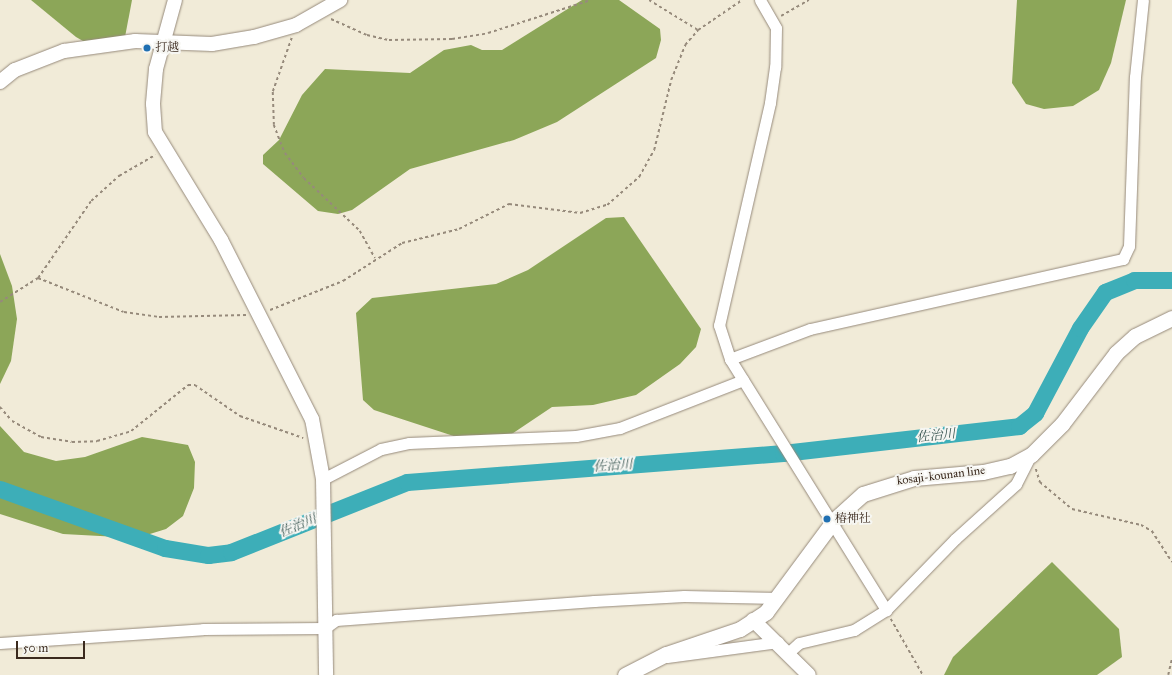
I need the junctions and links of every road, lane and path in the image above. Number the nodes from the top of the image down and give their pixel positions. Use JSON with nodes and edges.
{"nodes":[{"id":1,"x":175,"y":0,"type":"edge"},
{"id":2,"x":340,"y":0,"type":"edge"},
{"id":3,"x":591,"y":0,"type":"edge"},
{"id":4,"x":649,"y":0,"type":"edge"},
{"id":5,"x":742,"y":0,"type":"edge"},
{"id":6,"x":760,"y":0,"type":"edge"},
{"id":7,"x":809,"y":0,"type":"edge"},
{"id":8,"x":1143,"y":0,"type":"edge"},
{"id":9,"x":318,"y":12,"type":"junction"},
{"id":10,"x":772,"y":21,"type":"junction"},
{"id":11,"x":296,"y":25,"type":"junction"},
{"id":12,"x":698,"y":30,"type":"junction"},
{"id":13,"x":165,"y":43,"type":"junction"},
{"id":14,"x":0,"y":82,"type":"edge"},
{"id":15,"x":163,"y":150,"type":"junction"},
{"id":16,"x":376,"y":259,"type":"junction"},
{"id":17,"x":38,"y":278,"type":"junction"},
{"id":18,"x":0,"y":302,"type":"edge"},
{"id":19,"x":261,"y":314,"type":"junction"},
{"id":20,"x":1172,"y":318,"type":"edge"},
{"id":21,"x":730,"y":359,"type":"junction"},
{"id":22,"x":743,"y":380,"type":"junction"},
{"id":23,"x":0,"y":407,"type":"edge"},
{"id":24,"x":319,"y":444,"type":"junction"},
{"id":25,"x":1031,"y":455,"type":"junction"},
{"id":26,"x":323,"y":479,"type":"junction"},
{"id":27,"x":834,"y":520,"type":"junction"},
{"id":28,"x":1172,"y":562,"type":"edge"},
{"id":29,"x":778,"y":598,"type":"junction"},
{"id":30,"x":886,"y":610,"type":"junction"},
{"id":31,"x":753,"y":620,"type":"junction"},
{"id":32,"x":325,"y":628,"type":"junction"},
{"id":33,"x":778,"y":642,"type":"junction"},
{"id":34,"x":0,"y":643,"type":"edge"},
{"id":35,"x":789,"y":652,"type":"junction"},
{"id":36,"x":666,"y":654,"type":"junction"},
{"id":37,"x":1172,"y":658,"type":"edge"},
{"id":38,"x":326,"y":675,"type":"edge"},
{"id":39,"x":625,"y":675,"type":"edge"},
{"id":40,"x":809,"y":675,"type":"edge"},
{"id":41,"x":922,"y":675,"type":"edge"},
{"id":42,"x":1168,"y":675,"type":"edge"}],
"edges":[{"from":1,"to":13,"type":"street"},
{"from":2,"to":9,"type":"street"},
{"from":3,"to":9,"type":"path"},
{"from":4,"to":12,"type":"path"},
{"from":5,"to":12,"type":"path"},
{"from":6,"to":10,"type":"street"},
{"from":7,"to":10,"type":"path"},
{"from":8,"to":21,"type":"street"},
{"from":9,"to":11,"type":"street"},
{"from":10,"to":21,"type":"street"},
{"from":11,"to":13,"type":"street"},
{"from":11,"to":16,"type":"path"},
{"from":12,"to":16,"type":"path"},
{"from":13,"to":14,"type":"street"},
{"from":13,"to":15,"type":"street"},
{"from":15,"to":17,"type":"path"},
{"from":15,"to":19,"type":"street"},
{"from":16,"to":19,"type":"path"},
{"from":17,"to":18,"type":"path"},
{"from":17,"to":19,"type":"path"},
{"from":19,"to":24,"type":"street"},
{"from":20,"to":25,"type":"main road","name":"kosaji-kounan line"},
{"from":21,"to":22,"type":"street"},
{"from":22,"to":26,"type":"street"},
{"from":22,"to":27,"type":"street"},
{"from":23,"to":24,"type":"path"},
{"from":24,"to":26,"type":"street"},
{"from":25,"to":27,"type":"main road","name":"kosaji-kounan line"},
{"from":25,"to":28,"type":"path"},
{"from":25,"to":30,"type":"street"},
{"from":26,"to":32,"type":"street"},
{"from":27,"to":29,"type":"main road","name":"kosaji-kounan line"},
{"from":27,"to":30,"type":"street"},
{"from":29,"to":31,"type":"main road","name":"kosaji-kounan line"},
{"from":29,"to":32,"type":"street"},
{"from":30,"to":35,"type":"street"},
{"from":30,"to":41,"type":"path"},
{"from":31,"to":33,"type":"street"},
{"from":31,"to":36,"type":"main road","name":"kosaji-kounan line"},
{"from":32,"to":34,"type":"street"},
{"from":32,"to":38,"type":"street"},
{"from":33,"to":35,"type":"street"},
{"from":33,"to":36,"type":"street"},
{"from":35,"to":40,"type":"street"},
{"from":36,"to":39,"type":"main road","name":"kosaji-kounan line"},
{"from":37,"to":42,"type":"path"}]}
